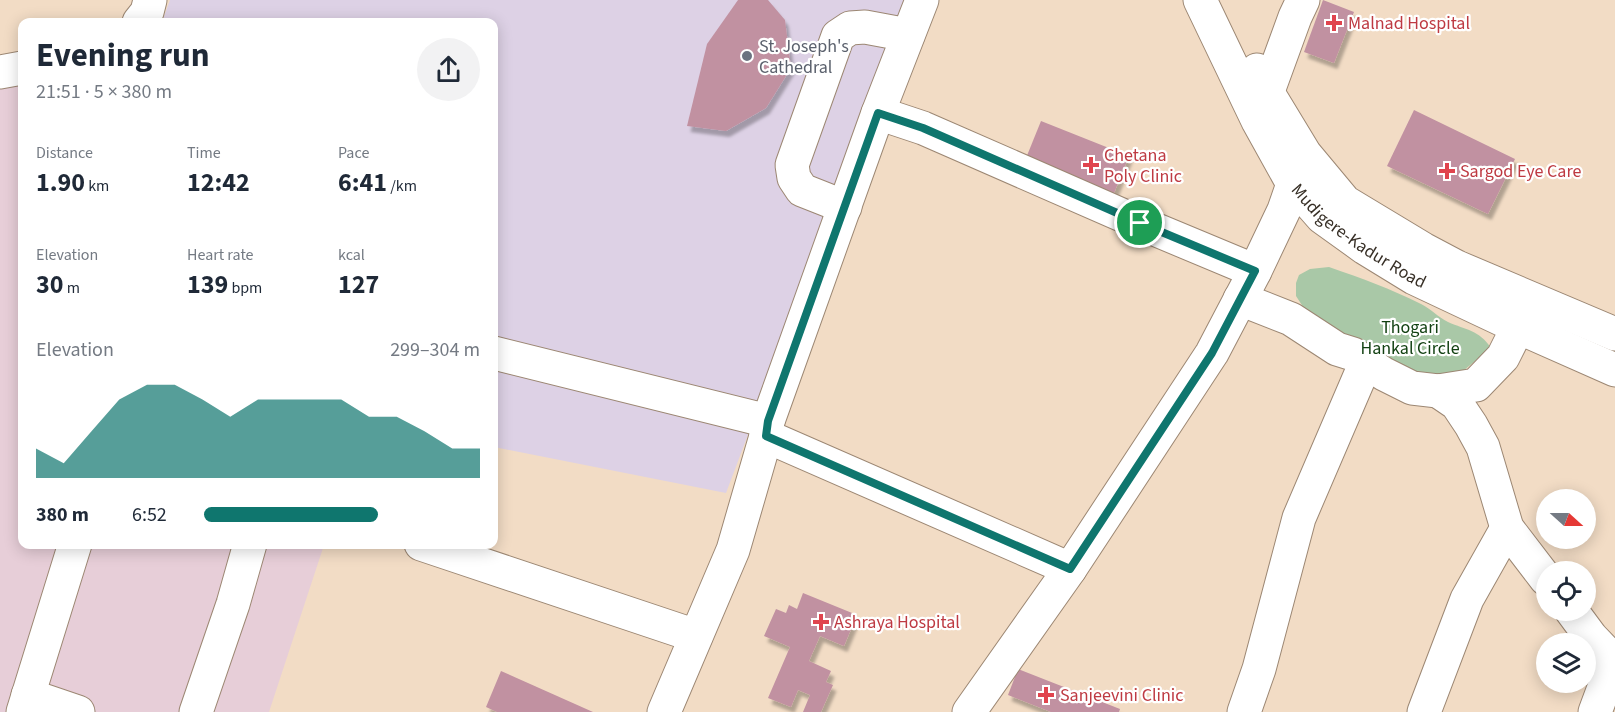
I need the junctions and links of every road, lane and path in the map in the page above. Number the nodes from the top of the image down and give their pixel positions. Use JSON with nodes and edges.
{"nodes":[{"id":1,"x":150,"y":0,"type":"edge"},
{"id":2,"x":922,"y":0,"type":"edge"},
{"id":3,"x":1200,"y":0,"type":"edge"},
{"id":4,"x":1226,"y":0,"type":"edge"},
{"id":5,"x":1303,"y":0,"type":"edge"},
{"id":6,"x":142,"y":18,"type":"edge"},
{"id":7,"x":908,"y":35,"type":"junction"},
{"id":8,"x":18,"y":69,"type":"edge"},
{"id":9,"x":0,"y":72,"type":"edge"},
{"id":10,"x":1263,"y":107,"type":"junction"},
{"id":11,"x":878,"y":113,"type":"junction"},
{"id":12,"x":1305,"y":154,"type":"junction"},
{"id":13,"x":1293,"y":184,"type":"junction"},
{"id":14,"x":845,"y":207,"type":"junction"},
{"id":15,"x":1248,"y":285,"type":"junction"},
{"id":16,"x":1518,"y":327,"type":"junction"},
{"id":17,"x":1615,"y":334,"type":"edge"},
{"id":18,"x":498,"y":354,"type":"edge"},
{"id":19,"x":1366,"y":362,"type":"junction"},
{"id":20,"x":1615,"y":370,"type":"edge"},
{"id":21,"x":1438,"y":391,"type":"junction"},
{"id":22,"x":767,"y":428,"type":"junction"},
{"id":23,"x":1507,"y":528,"type":"junction"},
{"id":24,"x":73,"y":549,"type":"edge"},
{"id":25,"x":249,"y":549,"type":"edge"},
{"id":26,"x":436,"y":549,"type":"edge"},
{"id":27,"x":1536,"y":566,"type":"edge"},
{"id":28,"x":1070,"y":569,"type":"junction"},
{"id":29,"x":1579,"y":621,"type":"edge"},
{"id":30,"x":696,"y":636,"type":"junction"},
{"id":31,"x":1615,"y":660,"type":"edge"},
{"id":32,"x":25,"y":704,"type":"edge"},
{"id":33,"x":78,"y":712,"type":"edge"},
{"id":34,"x":196,"y":712,"type":"edge"},
{"id":35,"x":664,"y":712,"type":"edge"},
{"id":36,"x":969,"y":712,"type":"edge"},
{"id":37,"x":1244,"y":712,"type":"edge"},
{"id":38,"x":1424,"y":712,"type":"edge"},
{"id":39,"x":1595,"y":712,"type":"edge"}],
"edges":[{"from":1,"to":6,"type":"main road"},
{"from":2,"to":7,"type":"main road"},
{"from":3,"to":10,"type":"main road","name":"Mudigere-Kadur Road"},
{"from":4,"to":10,"type":"main road","name":"Mudigere-Kadur Road"},
{"from":5,"to":10,"type":"main road"},
{"from":7,"to":11,"type":"main road"},
{"from":7,"to":14,"type":"main road"},
{"from":8,"to":9,"type":"main road"},
{"from":10,"to":12,"type":"main road","name":"Mudigere-Kadur Road"},
{"from":10,"to":13,"type":"main road","name":"Mudigere-Kadur Road"},
{"from":11,"to":14,"type":"main road"},
{"from":11,"to":15,"type":"main road"},
{"from":12,"to":13,"type":"main road"},
{"from":12,"to":17,"type":"main road","name":"Mudigere-Kadur Road"},
{"from":13,"to":15,"type":"main road"},
{"from":13,"to":16,"type":"main road","name":"Mudigere-Kadur Road"},
{"from":14,"to":22,"type":"main road"},
{"from":15,"to":19,"type":"main road"},
{"from":15,"to":28,"type":"main road"},
{"from":16,"to":20,"type":"main road","name":"Mudigere-Kadur Road"},
{"from":16,"to":21,"type":"main road"},
{"from":18,"to":22,"type":"main road"},
{"from":19,"to":21,"type":"main road"},
{"from":19,"to":37,"type":"main road"},
{"from":21,"to":23,"type":"main road"},
{"from":22,"to":28,"type":"main road"},
{"from":22,"to":30,"type":"main road"},
{"from":23,"to":27,"type":"main road"},
{"from":23,"to":38,"type":"main road"},
{"from":24,"to":32,"type":"main road"},
{"from":25,"to":34,"type":"main road"},
{"from":26,"to":30,"type":"main road"},
{"from":28,"to":36,"type":"main road"},
{"from":29,"to":31,"type":"main road"},
{"from":30,"to":35,"type":"main road"},
{"from":31,"to":39,"type":"main road"},
{"from":32,"to":33,"type":"main road"}]}
